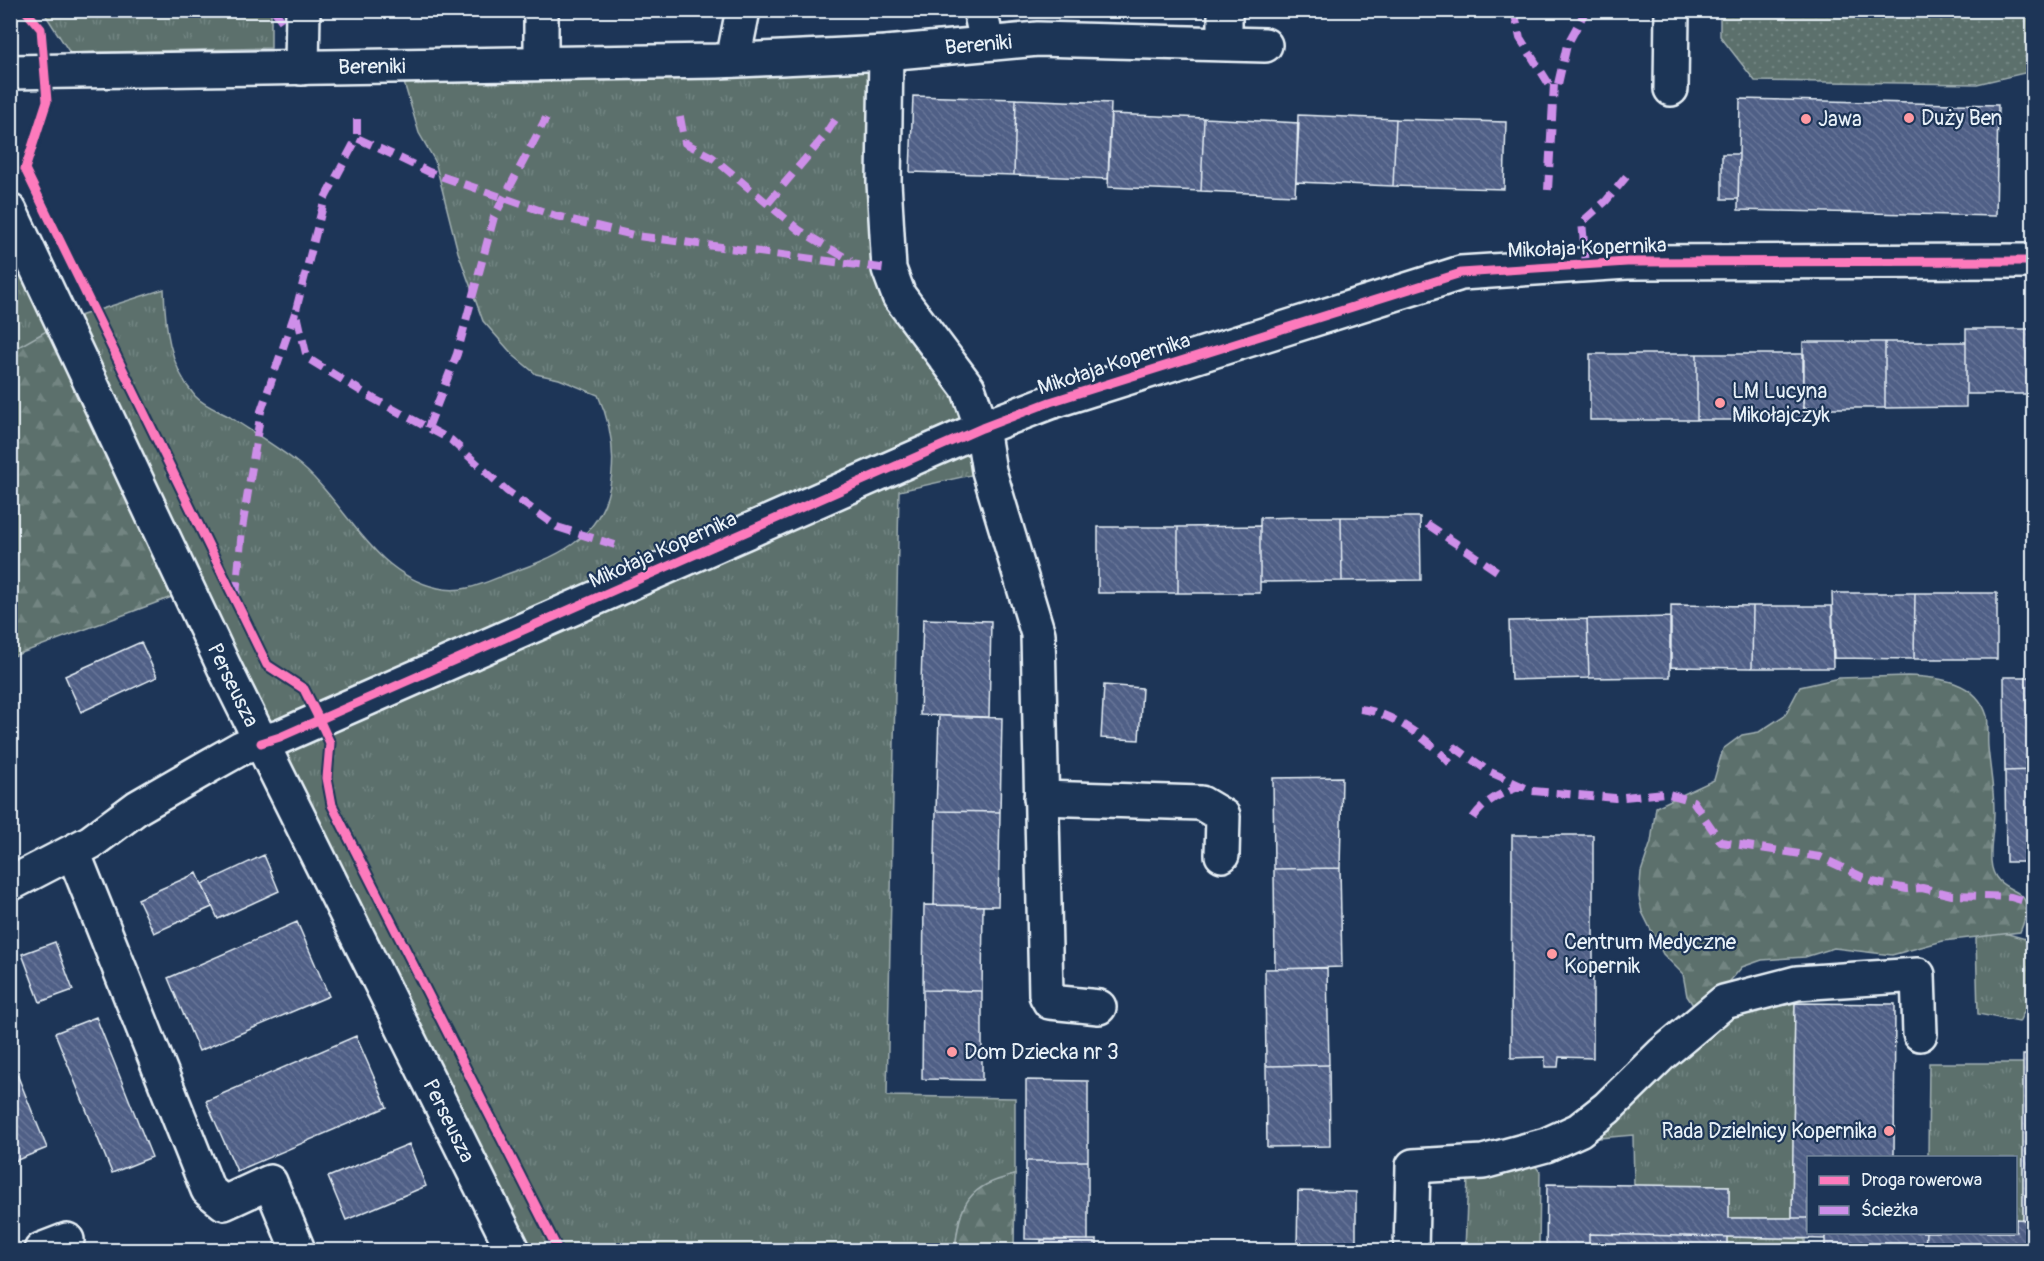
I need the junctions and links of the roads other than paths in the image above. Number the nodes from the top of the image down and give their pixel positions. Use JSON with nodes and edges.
{"nodes":[{"id":1,"x":303,"y":10,"type":"edge"},
{"id":2,"x":541,"y":10,"type":"edge"},
{"id":3,"x":743,"y":10,"type":"edge"},
{"id":4,"x":980,"y":10,"type":"edge"},
{"id":5,"x":1226,"y":10,"type":"edge"},
{"id":6,"x":1671,"y":10,"type":"edge"},
{"id":7,"x":987,"y":42,"type":"junction"},
{"id":8,"x":1225,"y":43,"type":"junction"},
{"id":9,"x":1265,"y":45,"type":"dead end"},
{"id":10,"x":886,"y":53,"type":"junction"},
{"id":11,"x":733,"y":60,"type":"junction"},
{"id":12,"x":541,"y":63,"type":"junction"},
{"id":13,"x":302,"y":68,"type":"junction"},
{"id":14,"x":10,"y":72,"type":"edge"},
{"id":15,"x":1671,"y":89,"type":"dead end"},
{"id":16,"x":10,"y":211,"type":"edge"},
{"id":17,"x":2034,"y":261,"type":"edge"},
{"id":18,"x":982,"y":428,"type":"junction"},
{"id":19,"x":261,"y":743,"type":"junction"},
{"id":20,"x":1041,"y":798,"type":"junction"},
{"id":21,"x":73,"y":852,"type":"junction"},
{"id":22,"x":1222,"y":855,"type":"dead end"},
{"id":23,"x":10,"y":884,"type":"edge"},
{"id":24,"x":1099,"y":1007,"type":"dead end"},
{"id":25,"x":1920,"y":1034,"type":"dead end"},
{"id":26,"x":298,"y":1251,"type":"edge"},
{"id":27,"x":513,"y":1251,"type":"edge"},
{"id":28,"x":1411,"y":1251,"type":"edge"}],
"edges":[{"from":1,"to":13,"type":"street"},
{"from":2,"to":12,"type":"street"},
{"from":3,"to":11,"type":"street"},
{"from":4,"to":7,"type":"street"},
{"from":5,"to":8,"type":"street"},
{"from":6,"to":15,"type":"street"},
{"from":7,"to":8,"type":"street","name":"Bereniki"},
{"from":7,"to":10,"type":"street","name":"Bereniki"},
{"from":8,"to":9,"type":"street","name":"Bereniki"},
{"from":10,"to":11,"type":"street","name":"Bereniki"},
{"from":10,"to":18,"type":"street"},
{"from":11,"to":12,"type":"street","name":"Bereniki"},
{"from":12,"to":13,"type":"street","name":"Bereniki"},
{"from":13,"to":14,"type":"street","name":"Bereniki"},
{"from":16,"to":19,"type":"street","name":"Perseusza"},
{"from":17,"to":18,"type":"street","name":"Mikołaja Kopernika"},
{"from":18,"to":19,"type":"street","name":"Mikołaja Kopernika"},
{"from":18,"to":20,"type":"street"},
{"from":19,"to":21,"type":"street","name":"Mikołaja Kopernika"},
{"from":19,"to":27,"type":"street","name":"Perseusza"},
{"from":20,"to":22,"type":"street"},
{"from":20,"to":24,"type":"street"},
{"from":21,"to":23,"type":"street","name":"Mikołaja Kopernika"},
{"from":21,"to":26,"type":"street"},
{"from":25,"to":28,"type":"street"}]}
